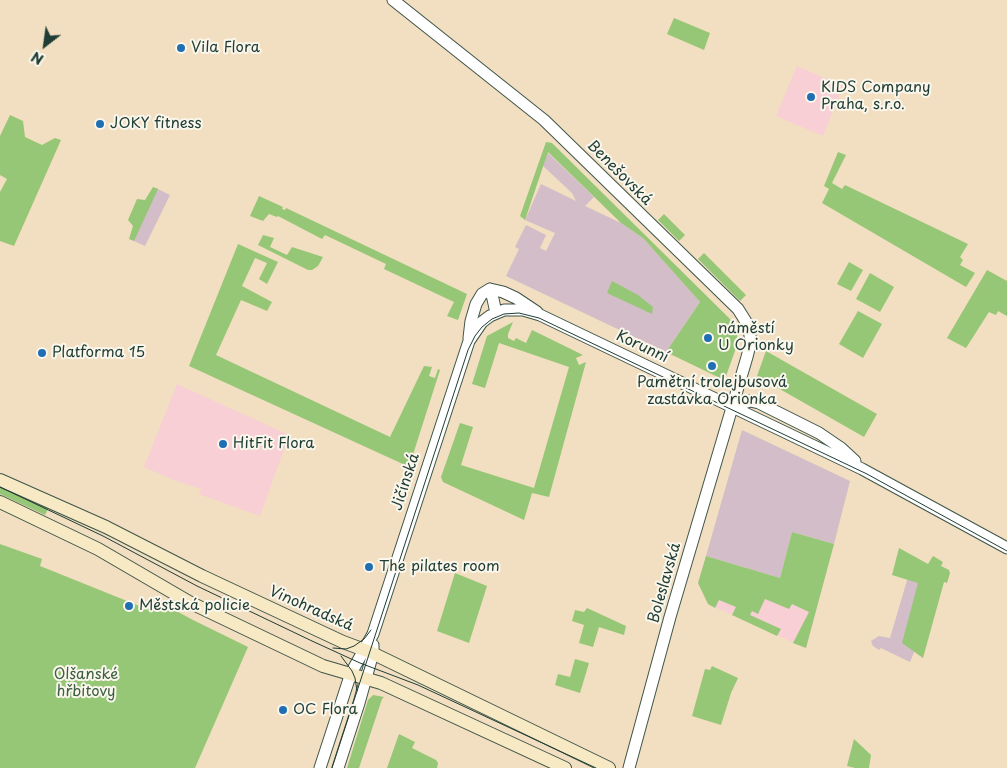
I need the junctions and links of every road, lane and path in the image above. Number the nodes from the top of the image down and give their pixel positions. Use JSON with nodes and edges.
{"nodes":[{"id":1,"x":393,"y":0,"type":"edge"},
{"id":2,"x":490,"y":289,"type":"junction"},
{"id":3,"x":496,"y":314,"type":"junction"},
{"id":4,"x":540,"y":315,"type":"junction"},
{"id":5,"x":469,"y":341,"type":"junction"},
{"id":6,"x":732,"y":407,"type":"junction"},
{"id":7,"x":0,"y":480,"type":"edge"},
{"id":8,"x":0,"y":502,"type":"edge"},
{"id":9,"x":1007,"y":548,"type":"edge"},
{"id":10,"x":368,"y":651,"type":"junction"},
{"id":11,"x":351,"y":673,"type":"junction"},
{"id":12,"x":365,"y":678,"type":"junction"},
{"id":13,"x":320,"y":768,"type":"edge"},
{"id":14,"x":338,"y":768,"type":"edge"},
{"id":15,"x":565,"y":768,"type":"edge"},
{"id":16,"x":609,"y":768,"type":"edge"},
{"id":17,"x":629,"y":768,"type":"edge"}],
"edges":[{"from":1,"to":6,"type":"street","name":"Benešovská"},
{"from":2,"to":3,"type":"street"},
{"from":2,"to":4,"type":"street","name":"Korunní"},
{"from":2,"to":5,"type":"street","name":"Jičínská"},
{"from":3,"to":4,"type":"street","name":"Korunní"},
{"from":3,"to":5,"type":"street","name":"Jičínská"},
{"from":4,"to":6,"type":"street","name":"Korunní"},
{"from":5,"to":10,"type":"street","name":"Jičínská"},
{"from":6,"to":9,"type":"street","name":"Korunní"},
{"from":6,"to":17,"type":"street","name":"Boleslavská"},
{"from":7,"to":10,"type":"main road","name":"Vinohradská"},
{"from":8,"to":11,"type":"main road"},
{"from":10,"to":11,"type":"street","name":"Jičínská"},
{"from":10,"to":12,"type":"street","name":"Jičínská"},
{"from":10,"to":16,"type":"main road","name":"Vinohradská"},
{"from":11,"to":12,"type":"main road"},
{"from":11,"to":13,"type":"street","name":"Jičínská"},
{"from":12,"to":14,"type":"street","name":"Jičínská"},
{"from":12,"to":15,"type":"main road"}]}
